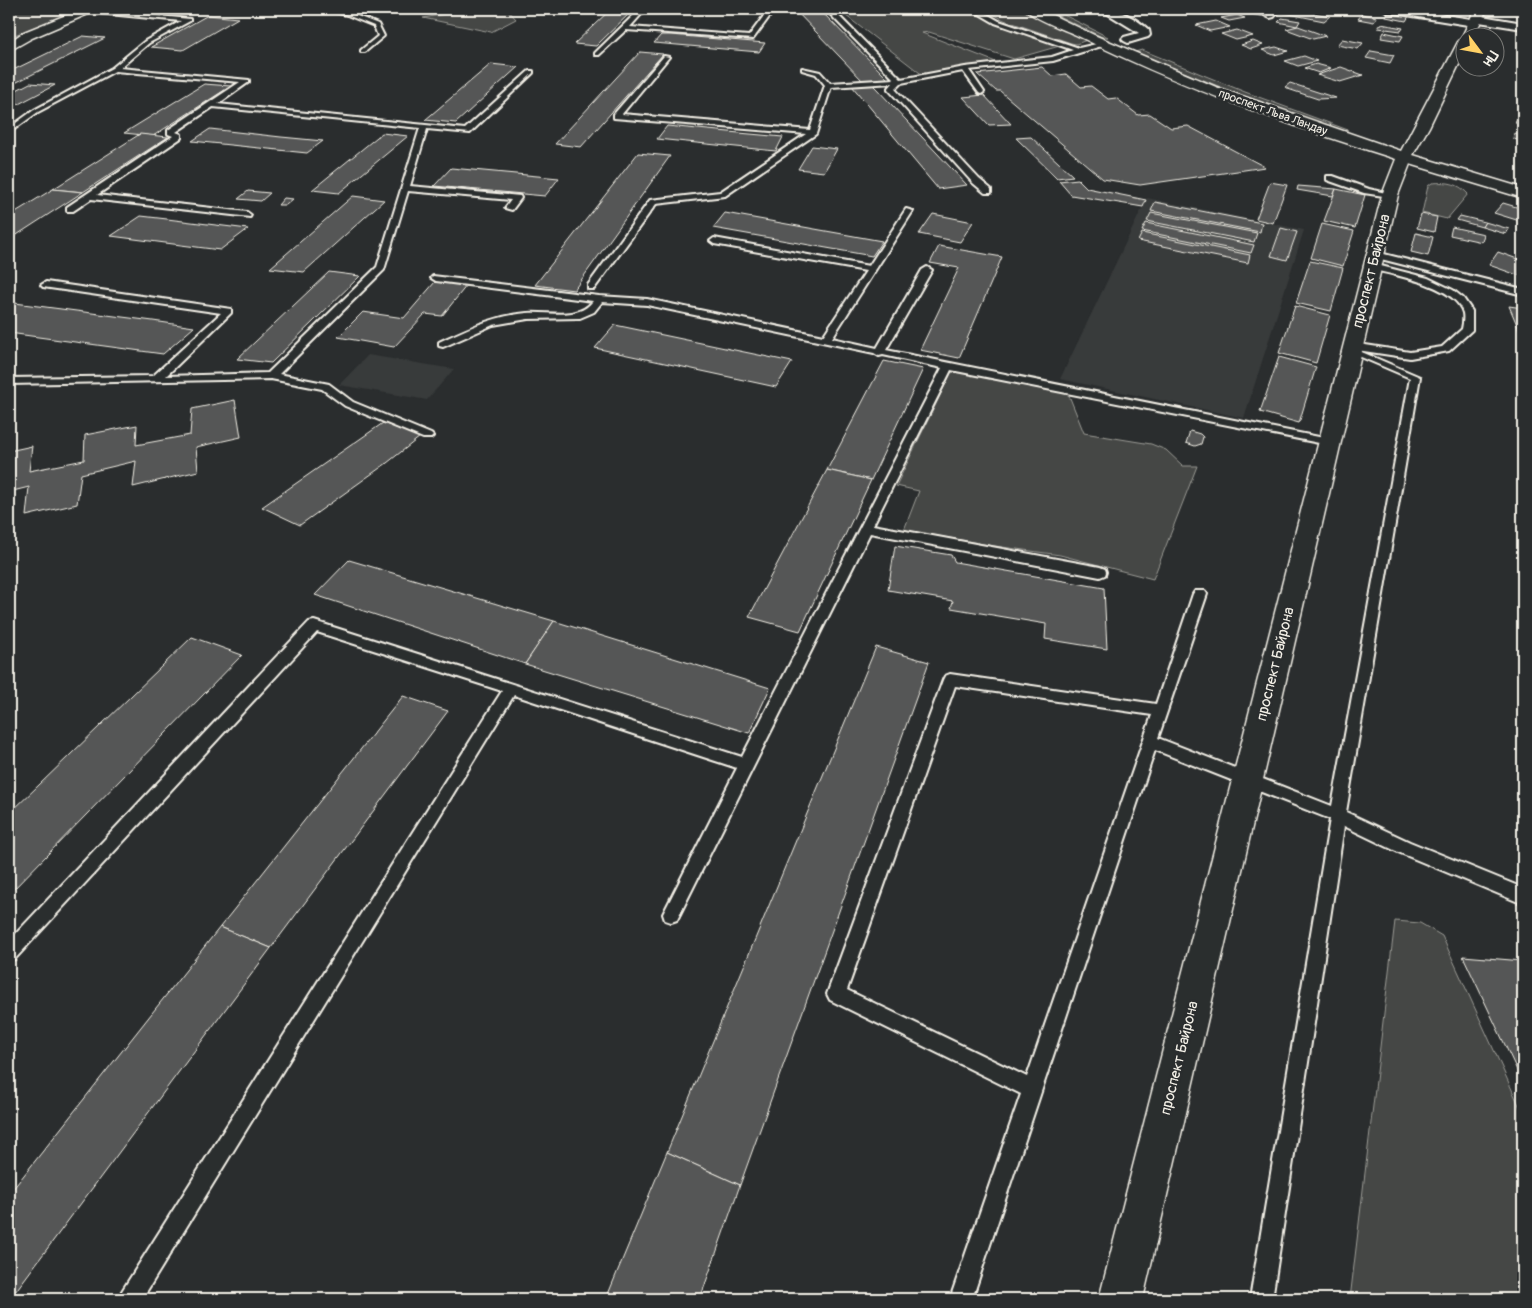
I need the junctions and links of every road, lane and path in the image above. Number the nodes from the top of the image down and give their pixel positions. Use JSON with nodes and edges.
{"nodes":[{"id":1,"x":89,"y":9,"type":"edge"},
{"id":2,"x":326,"y":9,"type":"edge"},
{"id":3,"x":643,"y":9,"type":"edge"},
{"id":4,"x":772,"y":9,"type":"edge"},
{"id":5,"x":831,"y":9,"type":"edge"},
{"id":6,"x":974,"y":9,"type":"edge"},
{"id":7,"x":1031,"y":9,"type":"edge"},
{"id":8,"x":1106,"y":9,"type":"edge"},
{"id":9,"x":1388,"y":9,"type":"edge"},
{"id":10,"x":1477,"y":17,"type":"edge"},
{"id":11,"x":1523,"y":26,"type":"edge"},
{"id":12,"x":624,"y":28,"type":"junction"},
{"id":13,"x":1124,"y":37,"type":"junction"},
{"id":14,"x":1105,"y":44,"type":"junction"},
{"id":15,"x":1148,"y":46,"type":"dead end"},
{"id":16,"x":9,"y":47,"type":"edge"},
{"id":17,"x":1079,"y":50,"type":"junction"},
{"id":18,"x":363,"y":51,"type":"dead end"},
{"id":19,"x":597,"y":54,"type":"dead end"},
{"id":20,"x":666,"y":58,"type":"dead end"},
{"id":21,"x":1454,"y":62,"type":"edge"},
{"id":22,"x":965,"y":68,"type":"junction"},
{"id":23,"x":114,"y":69,"type":"junction"},
{"id":24,"x":804,"y":69,"type":"dead end"},
{"id":25,"x":531,"y":72,"type":"dead end"},
{"id":26,"x":899,"y":81,"type":"junction"},
{"id":27,"x":828,"y":85,"type":"junction"},
{"id":28,"x":981,"y":92,"type":"dead end"},
{"id":29,"x":212,"y":105,"type":"junction"},
{"id":30,"x":424,"y":126,"type":"junction"},
{"id":31,"x":9,"y":131,"type":"edge"},
{"id":32,"x":813,"y":132,"type":"junction"},
{"id":33,"x":1396,"y":139,"type":"dead end"},
{"id":34,"x":1413,"y":144,"type":"junction"},
{"id":35,"x":1431,"y":149,"type":"dead end"},
{"id":36,"x":1404,"y":158,"type":"junction"},
{"id":37,"x":1330,"y":178,"type":"dead end"},
{"id":38,"x":406,"y":188,"type":"junction"},
{"id":39,"x":988,"y":191,"type":"dead end"},
{"id":40,"x":1523,"y":193,"type":"edge"},
{"id":41,"x":1390,"y":195,"type":"junction"},
{"id":42,"x":89,"y":196,"type":"junction"},
{"id":43,"x":509,"y":208,"type":"dead end"},
{"id":44,"x":70,"y":209,"type":"dead end"},
{"id":45,"x":909,"y":211,"type":"dead end"},
{"id":46,"x":247,"y":215,"type":"dead end"},
{"id":47,"x":714,"y":240,"type":"dead end"},
{"id":48,"x":1374,"y":261,"type":"junction"},
{"id":49,"x":872,"y":269,"type":"junction"},
{"id":50,"x":927,"y":270,"type":"dead end"},
{"id":51,"x":436,"y":278,"type":"dead end"},
{"id":52,"x":46,"y":285,"type":"dead end"},
{"id":53,"x":591,"y":287,"type":"dead end"},
{"id":54,"x":1523,"y":292,"type":"edge"},
{"id":55,"x":599,"y":300,"type":"junction"},
{"id":56,"x":825,"y":341,"type":"junction"},
{"id":57,"x":443,"y":344,"type":"dead end"},
{"id":58,"x":1352,"y":348,"type":"junction"},
{"id":59,"x":879,"y":352,"type":"junction"},
{"id":60,"x":948,"y":366,"type":"junction"},
{"id":61,"x":271,"y":376,"type":"junction"},
{"id":62,"x":156,"y":379,"type":"junction"},
{"id":63,"x":9,"y":381,"type":"edge"},
{"id":64,"x":427,"y":436,"type":"dead end"},
{"id":65,"x":1329,"y":442,"type":"junction"},
{"id":66,"x":866,"y":528,"type":"junction"},
{"id":67,"x":1100,"y":572,"type":"dead end"},
{"id":68,"x":1200,"y":594,"type":"dead end"},
{"id":69,"x":511,"y":688,"type":"junction"},
{"id":70,"x":1159,"y":710,"type":"junction"},
{"id":71,"x":1149,"y":741,"type":"junction"},
{"id":72,"x":746,"y":765,"type":"junction"},
{"id":73,"x":1247,"y":780,"type":"junction"},
{"id":74,"x":1338,"y":815,"type":"junction"},
{"id":75,"x":1523,"y":896,"type":"edge"},
{"id":76,"x":671,"y":914,"type":"dead end"},
{"id":77,"x":9,"y":953,"type":"edge"},
{"id":78,"x":1031,"y":1089,"type":"junction"},
{"id":79,"x":130,"y":1299,"type":"edge"},
{"id":80,"x":962,"y":1299,"type":"edge"},
{"id":81,"x":1121,"y":1299,"type":"edge"},
{"id":82,"x":1261,"y":1299,"type":"edge"}],
"edges":[{"from":1,"to":16,"type":"main road"},
{"from":1,"to":23,"type":"lane"},
{"from":2,"to":18,"type":"lane"},
{"from":3,"to":12,"type":"lane"},
{"from":4,"to":12,"type":"lane"},
{"from":5,"to":26,"type":"lane"},
{"from":6,"to":17,"type":"lane"},
{"from":7,"to":14,"type":"main road","name":"проспект Льва Ландау"},
{"from":8,"to":13,"type":"street"},
{"from":9,"to":10,"type":"street"},
{"from":10,"to":11,"type":"street"},
{"from":12,"to":19,"type":"lane"},
{"from":13,"to":14,"type":"main road"},
{"from":13,"to":15,"type":"main road"},
{"from":14,"to":17,"type":"lane"},
{"from":14,"to":36,"type":"main road","name":"проспект Льва Ландау"},
{"from":17,"to":22,"type":"lane"},
{"from":20,"to":32,"type":"lane"},
{"from":21,"to":34,"type":"main road","name":"проспект Байрона"},
{"from":22,"to":26,"type":"lane"},
{"from":22,"to":28,"type":"lane"},
{"from":23,"to":29,"type":"lane"},
{"from":23,"to":31,"type":"lane"},
{"from":24,"to":27,"type":"lane"},
{"from":25,"to":30,"type":"lane"},
{"from":26,"to":27,"type":"lane"},
{"from":26,"to":39,"type":"lane"},
{"from":27,"to":32,"type":"lane"},
{"from":29,"to":30,"type":"lane"},
{"from":29,"to":42,"type":"lane"},
{"from":30,"to":38,"type":"lane"},
{"from":32,"to":53,"type":"lane"},
{"from":33,"to":34,"type":"main road"},
{"from":34,"to":35,"type":"main road"},
{"from":34,"to":36,"type":"main road","name":"проспект Байрона"},
{"from":36,"to":40,"type":"main road","name":"проспект Льва Ландау"},
{"from":36,"to":41,"type":"main road","name":"проспект Байрона"},
{"from":37,"to":41,"type":"lane"},
{"from":38,"to":43,"type":"lane"},
{"from":38,"to":61,"type":"lane"},
{"from":41,"to":48,"type":"main road","name":"проспект Байрона"},
{"from":42,"to":44,"type":"lane"},
{"from":42,"to":46,"type":"lane"},
{"from":45,"to":49,"type":"lane"},
{"from":47,"to":49,"type":"lane"},
{"from":48,"to":54,"type":"lane"},
{"from":48,"to":58,"type":"main road","name":"проспект Байрона"},
{"from":48,"to":58,"type":"lane"},
{"from":49,"to":56,"type":"lane"},
{"from":50,"to":59,"type":"lane"},
{"from":51,"to":55,"type":"lane"},
{"from":52,"to":62,"type":"lane"},
{"from":55,"to":56,"type":"lane"},
{"from":55,"to":57,"type":"lane"},
{"from":56,"to":59,"type":"lane"},
{"from":58,"to":65,"type":"main road","name":"проспект Байрона"},
{"from":58,"to":74,"type":"lane"},
{"from":59,"to":60,"type":"lane"},
{"from":60,"to":65,"type":"lane"},
{"from":60,"to":66,"type":"lane"},
{"from":61,"to":62,"type":"lane"},
{"from":61,"to":64,"type":"lane"},
{"from":62,"to":63,"type":"lane"},
{"from":65,"to":73,"type":"main road","name":"проспект Байрона"},
{"from":66,"to":67,"type":"lane"},
{"from":66,"to":72,"type":"lane"},
{"from":68,"to":70,"type":"lane"},
{"from":69,"to":72,"type":"lane"},
{"from":69,"to":77,"type":"lane"},
{"from":69,"to":79,"type":"lane"},
{"from":70,"to":71,"type":"lane"},
{"from":70,"to":78,"type":"lane"},
{"from":71,"to":73,"type":"lane"},
{"from":71,"to":78,"type":"lane"},
{"from":72,"to":76,"type":"lane"},
{"from":73,"to":74,"type":"lane"},
{"from":73,"to":81,"type":"main road","name":"проспект Байрона"},
{"from":74,"to":75,"type":"lane"},
{"from":74,"to":82,"type":"lane"},
{"from":78,"to":80,"type":"lane"}]}
